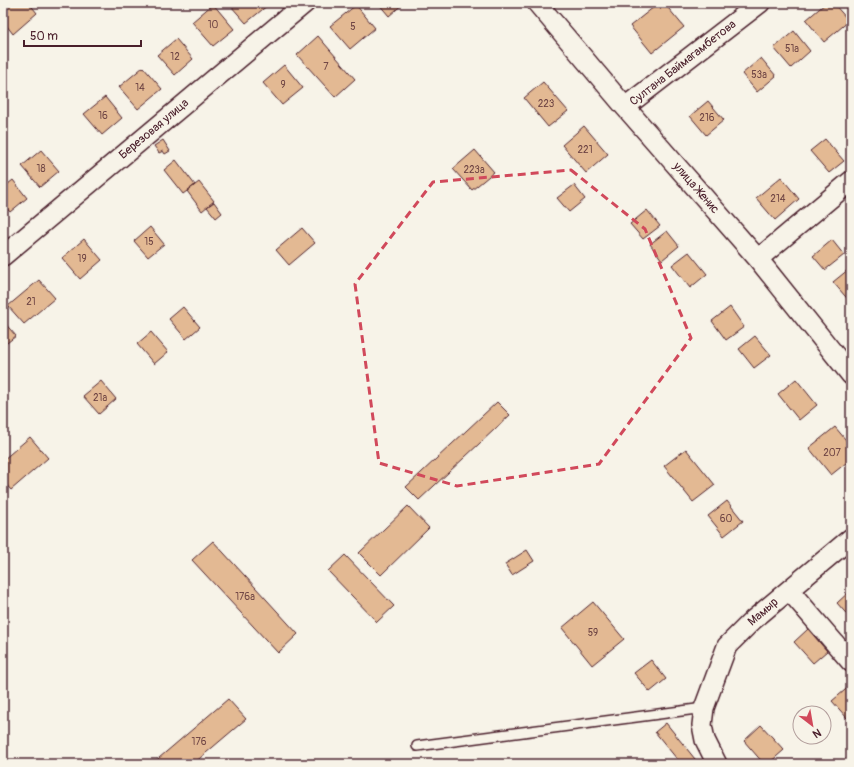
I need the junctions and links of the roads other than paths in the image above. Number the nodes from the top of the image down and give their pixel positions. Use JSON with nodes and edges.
{"nodes":[{"id":1,"x":305,"y":3,"type":"edge"},
{"id":2,"x":537,"y":3,"type":"edge"},
{"id":3,"x":760,"y":3,"type":"edge"},
{"id":4,"x":626,"y":107,"type":"junction"},
{"id":5,"x":851,"y":181,"type":"edge"},
{"id":6,"x":3,"y":256,"type":"edge"},
{"id":7,"x":758,"y":259,"type":"junction"},
{"id":8,"x":851,"y":375,"type":"edge"},
{"id":9,"x":851,"y":538,"type":"edge"},
{"id":10,"x":789,"y":590,"type":"junction"},
{"id":11,"x":851,"y":662,"type":"edge"},
{"id":12,"x":704,"y":708,"type":"junction"},
{"id":13,"x":417,"y":746,"type":"dead end"},
{"id":14,"x":717,"y":764,"type":"edge"}],
"edges":[{"from":1,"to":6,"type":"street","name":"Березовая улица"},
{"from":2,"to":4,"type":"street","name":"улица Женис"},
{"from":3,"to":4,"type":"street","name":"Султана Баймагамбетова"},
{"from":4,"to":7,"type":"street","name":"улица Женис"},
{"from":5,"to":7,"type":"street"},
{"from":7,"to":8,"type":"street","name":"улица Женис"},
{"from":9,"to":10,"type":"street","name":"Мамыр"},
{"from":10,"to":11,"type":"street"},
{"from":10,"to":12,"type":"street","name":"Мамыр"},
{"from":12,"to":13,"type":"lane"},
{"from":12,"to":14,"type":"street","name":"Мамыр"}]}
